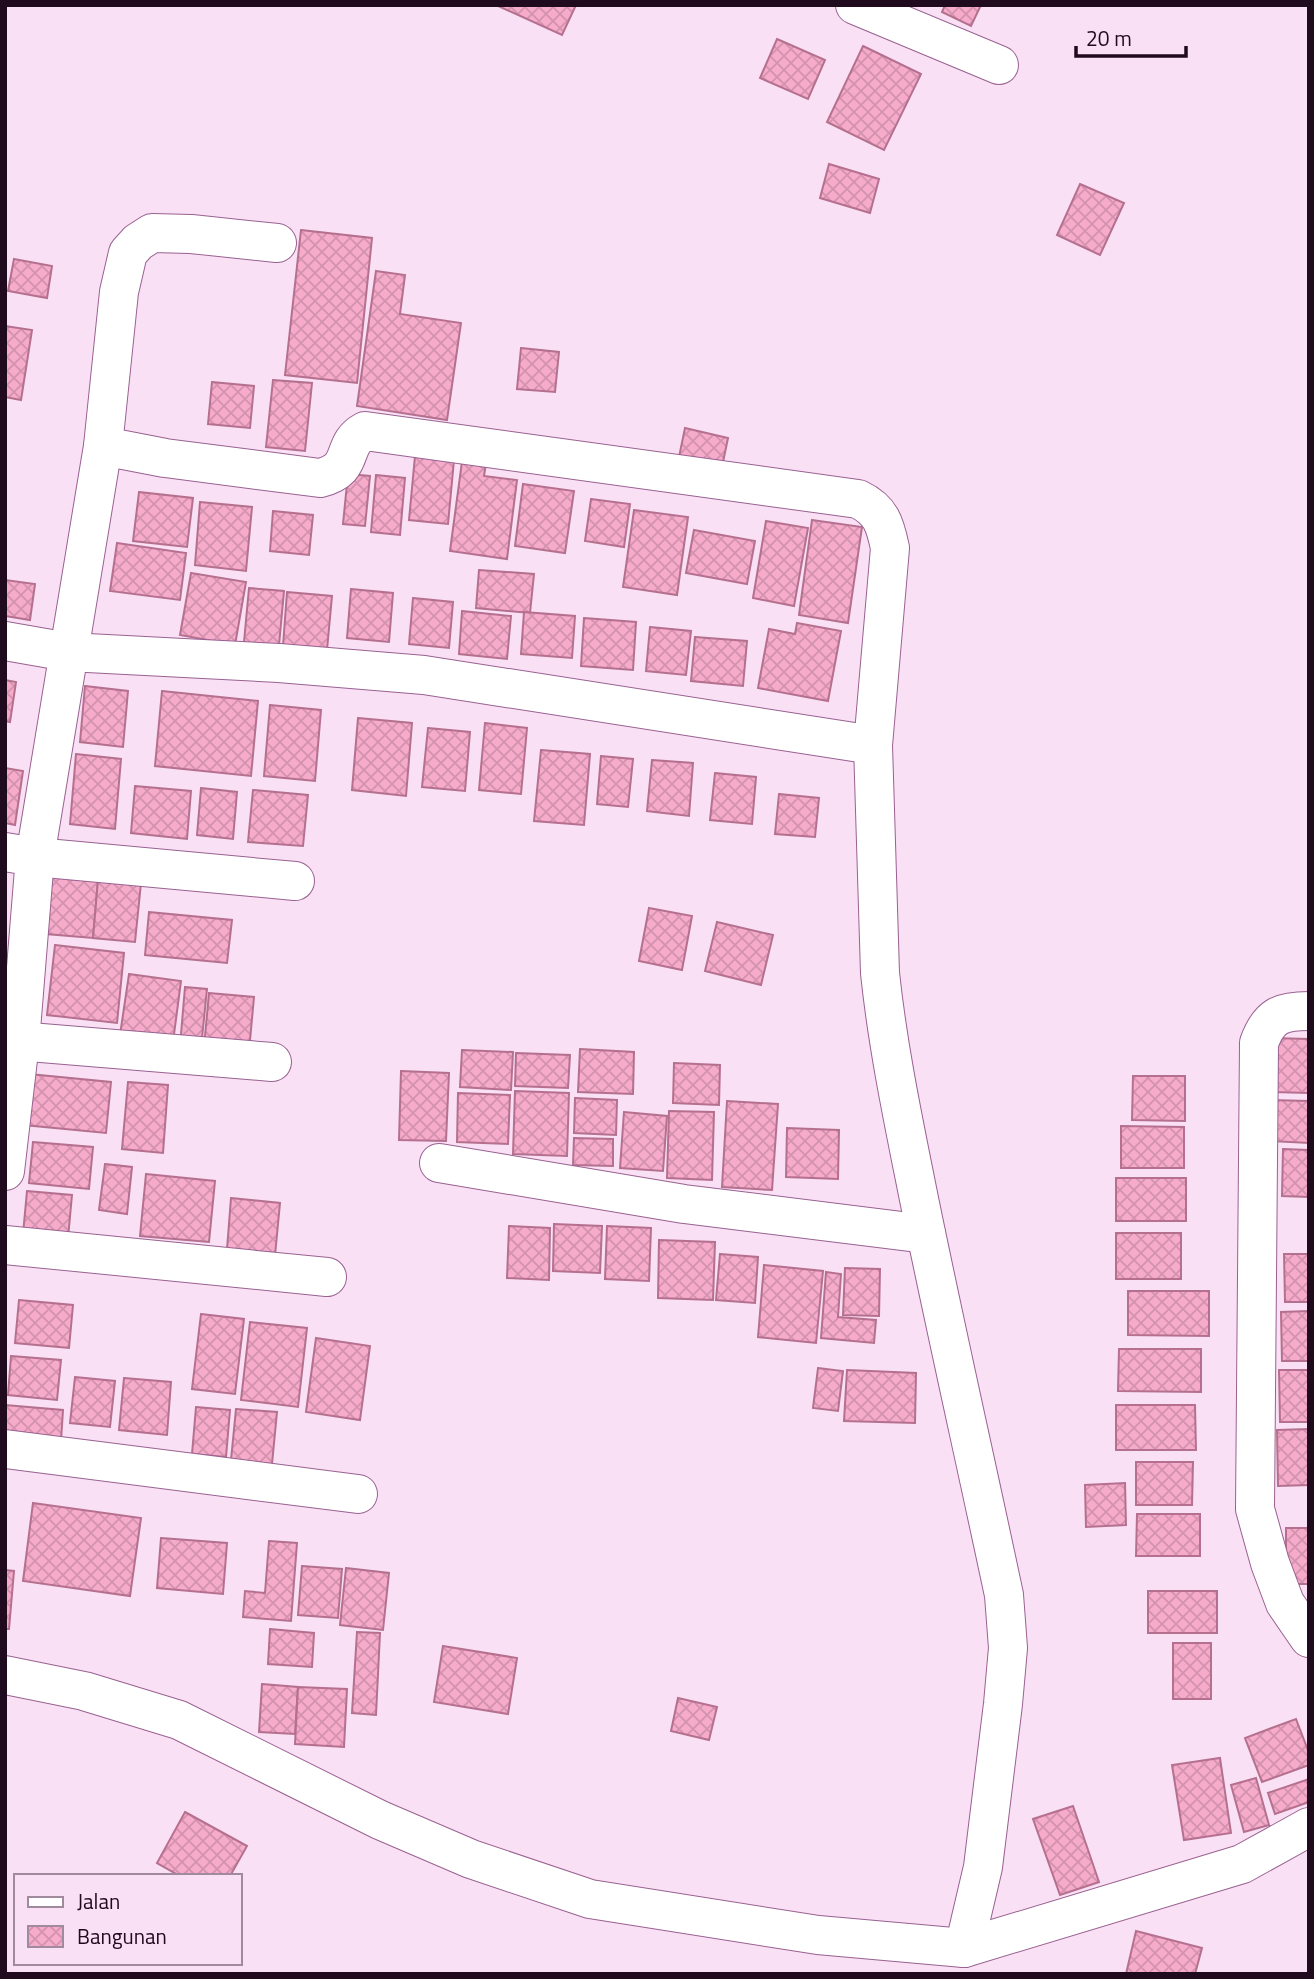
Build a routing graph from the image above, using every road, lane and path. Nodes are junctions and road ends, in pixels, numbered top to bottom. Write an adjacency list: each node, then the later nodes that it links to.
1 (855, 5): 2 (street)
2 (999, 65)
3 (277, 243): 4 (street)
4 (103, 446): 6 (street); 7 (street)
5 (5, 641): 6 (street)
6 (68, 652): 7 (street); 8 (street)
7 (873, 745): 15 (street)
8 (20, 854): 9 (street); 11 (street)
9 (295, 881)
10 (1309, 1011): 20 (street)
11 (13, 1041): 12 (street); 14 (street)
12 (272, 1062)
13 (439, 1163): 15 (street)
14 (5, 1171)
15 (926, 1234): 23 (street)
16 (5, 1245): 17 (street)
17 (327, 1277)
18 (5, 1449): 19 (street)
19 (358, 1494)
20 (1309, 1638)
21 (5, 1675): 23 (street)
22 (1309, 1827): 23 (street)
23 (964, 1948)

